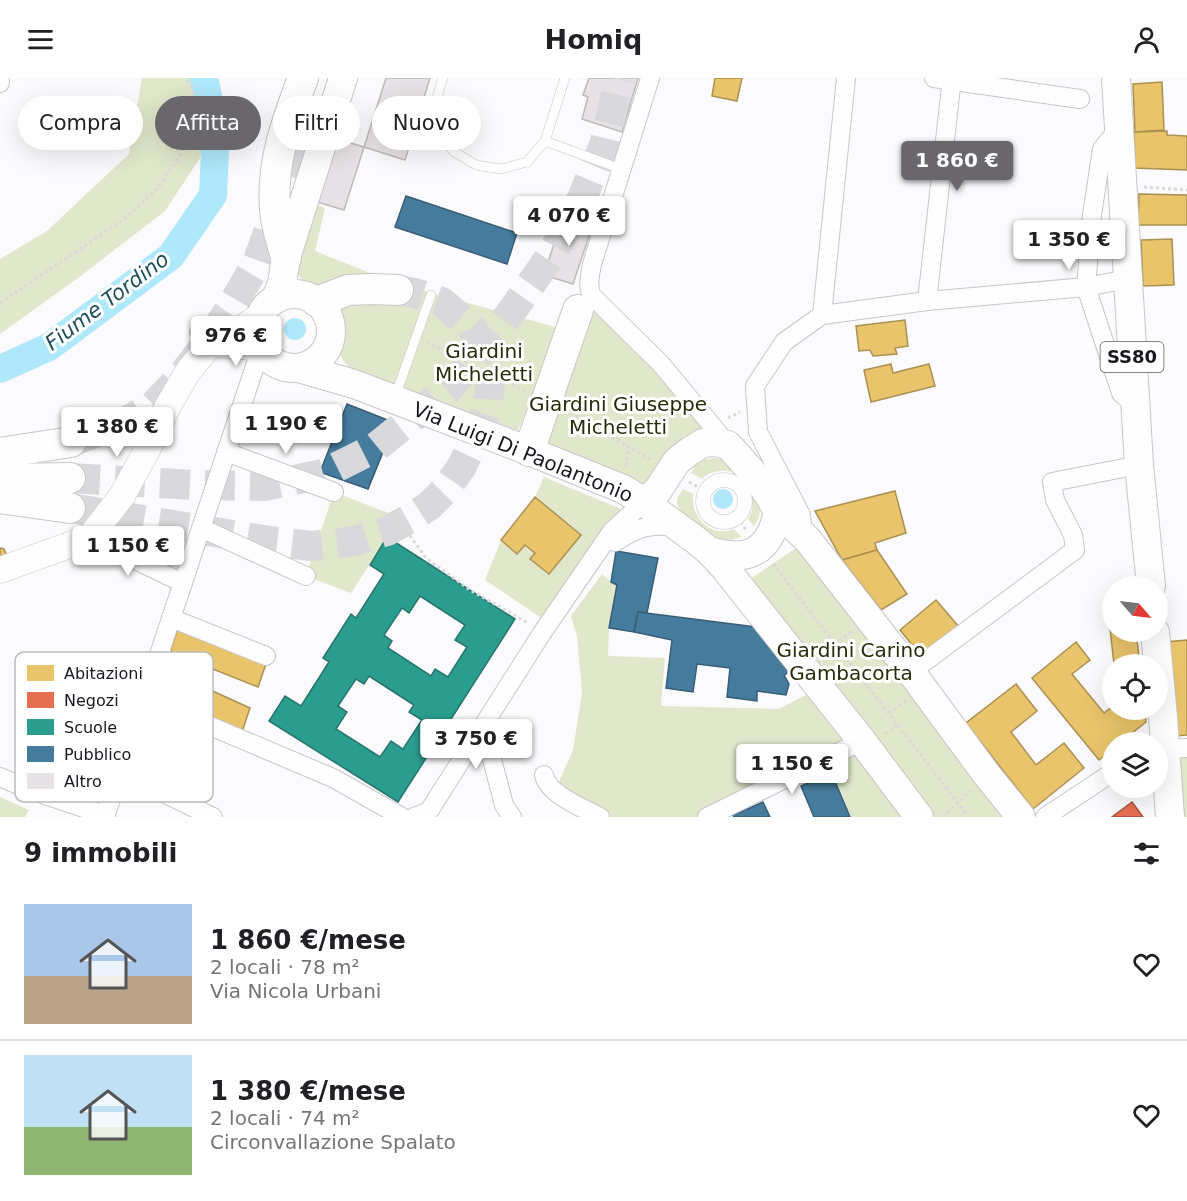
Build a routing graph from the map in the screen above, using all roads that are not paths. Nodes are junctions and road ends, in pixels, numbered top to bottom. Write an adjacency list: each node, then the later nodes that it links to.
1 (303, 78): 15 (highway)
2 (321, 78): 10 (highway)
3 (343, 78): 15 (main road)
4 (443, 78): 13 (lane)
5 (565, 78): 13 (lane)
6 (650, 78): 14 (street)
7 (846, 78): 23 (street)
8 (1116, 78): 12 (main road, SS80)
9 (946, 79): 11 (street); 20 (street)
10 (315, 96)
11 (1080, 99)
12 (1119, 128): 16 (main road, SS80); 17 (street)
13 (545, 141): 14 (lane)
14 (621, 169): 31 (street)
15 (285, 263): 21 (main road)
16 (1128, 279): 17 (street); 30 (main road, SS80)
17 (1086, 287): 20 (street); 30 (street)
18 (398, 290): 21 (highway)
19 (432, 295): 29 (lane)
20 (927, 301): 23 (street)
21 (288, 303): 24 (main road); 25 (main road); 26 (main road)
22 (578, 310): 33 (highway)
23 (822, 315): 47 (street)
24 (329, 342): 27 (main road); 28 (main road)
25 (216, 345): 26 (main road); 48 (main road)
26 (257, 358): 27 (main road); 34 (street)
27 (299, 368): 28 (main road, Via Luigi Di Paolantonio)
28 (354, 384): 29 (main road, Via Luigi Di Paolantonio)
29 (394, 400): 33 (main road, Via Luigi Di Paolantonio)
30 (1136, 406): 36 (main road, SS80)
31 (721, 436): 39 (main road); 44 (main road)
32 (71, 442): 35 (highway)
33 (529, 451): 39 (main road, Via Luigi Di Paolantonio)
34 (226, 452): 41 (street); 45 (street)
35 (0, 453)
36 (1139, 465): 53 (main road, SS80); 59 (street)
37 (70, 478): 38 (highway)
38 (0, 479)
39 (664, 489): 46 (main road, Via Luigi Di Paolantonio); 60 (street)
40 (705, 491): 40 (street)
41 (334, 492)
42 (0, 498): 43 (highway)
43 (70, 508)
44 (778, 512): 47 (main road); 50 (main road)
45 (201, 528): 52 (street); 54 (street)
46 (679, 528): 49 (street); 50 (main road, Via Luigi Di Paolantonio)
47 (801, 533): 50 (main road); 59 (main road)
48 (89, 538): 51 (main road); 54 (street)
49 (615, 542)
50 (717, 559): 62 (main road, Via Luigi Di Paolantonio)
51 (0, 570)
52 (306, 576)
53 (1150, 576)
54 (183, 583): 55 (street)
55 (171, 618): 57 (street); 58 (street)
56 (1156, 642): 63 (main road)
57 (160, 652)
58 (266, 656)
59 (911, 672): 78 (main road)
60 (483, 725): 70 (street); 71 (street)
61 (213, 727): 74 (street)
62 (862, 741): 76 (street); 77 (main road, Via Luigi Di Paolantonio)
63 (1170, 748): 80 (main road)
64 (544, 776): 75 (street)
65 (0, 777): 67 (street)
66 (1102, 778): 79 (street)
67 (15, 784)
68 (65, 802): 72 (street)
69 (182, 802): 73 (street)
70 (508, 811)
71 (422, 814)
72 (105, 816)
73 (213, 817)
74 (402, 817)
75 (600, 817)
76 (707, 817)
77 (919, 817)
78 (1021, 817)
79 (1045, 817)
80 (1170, 817)

